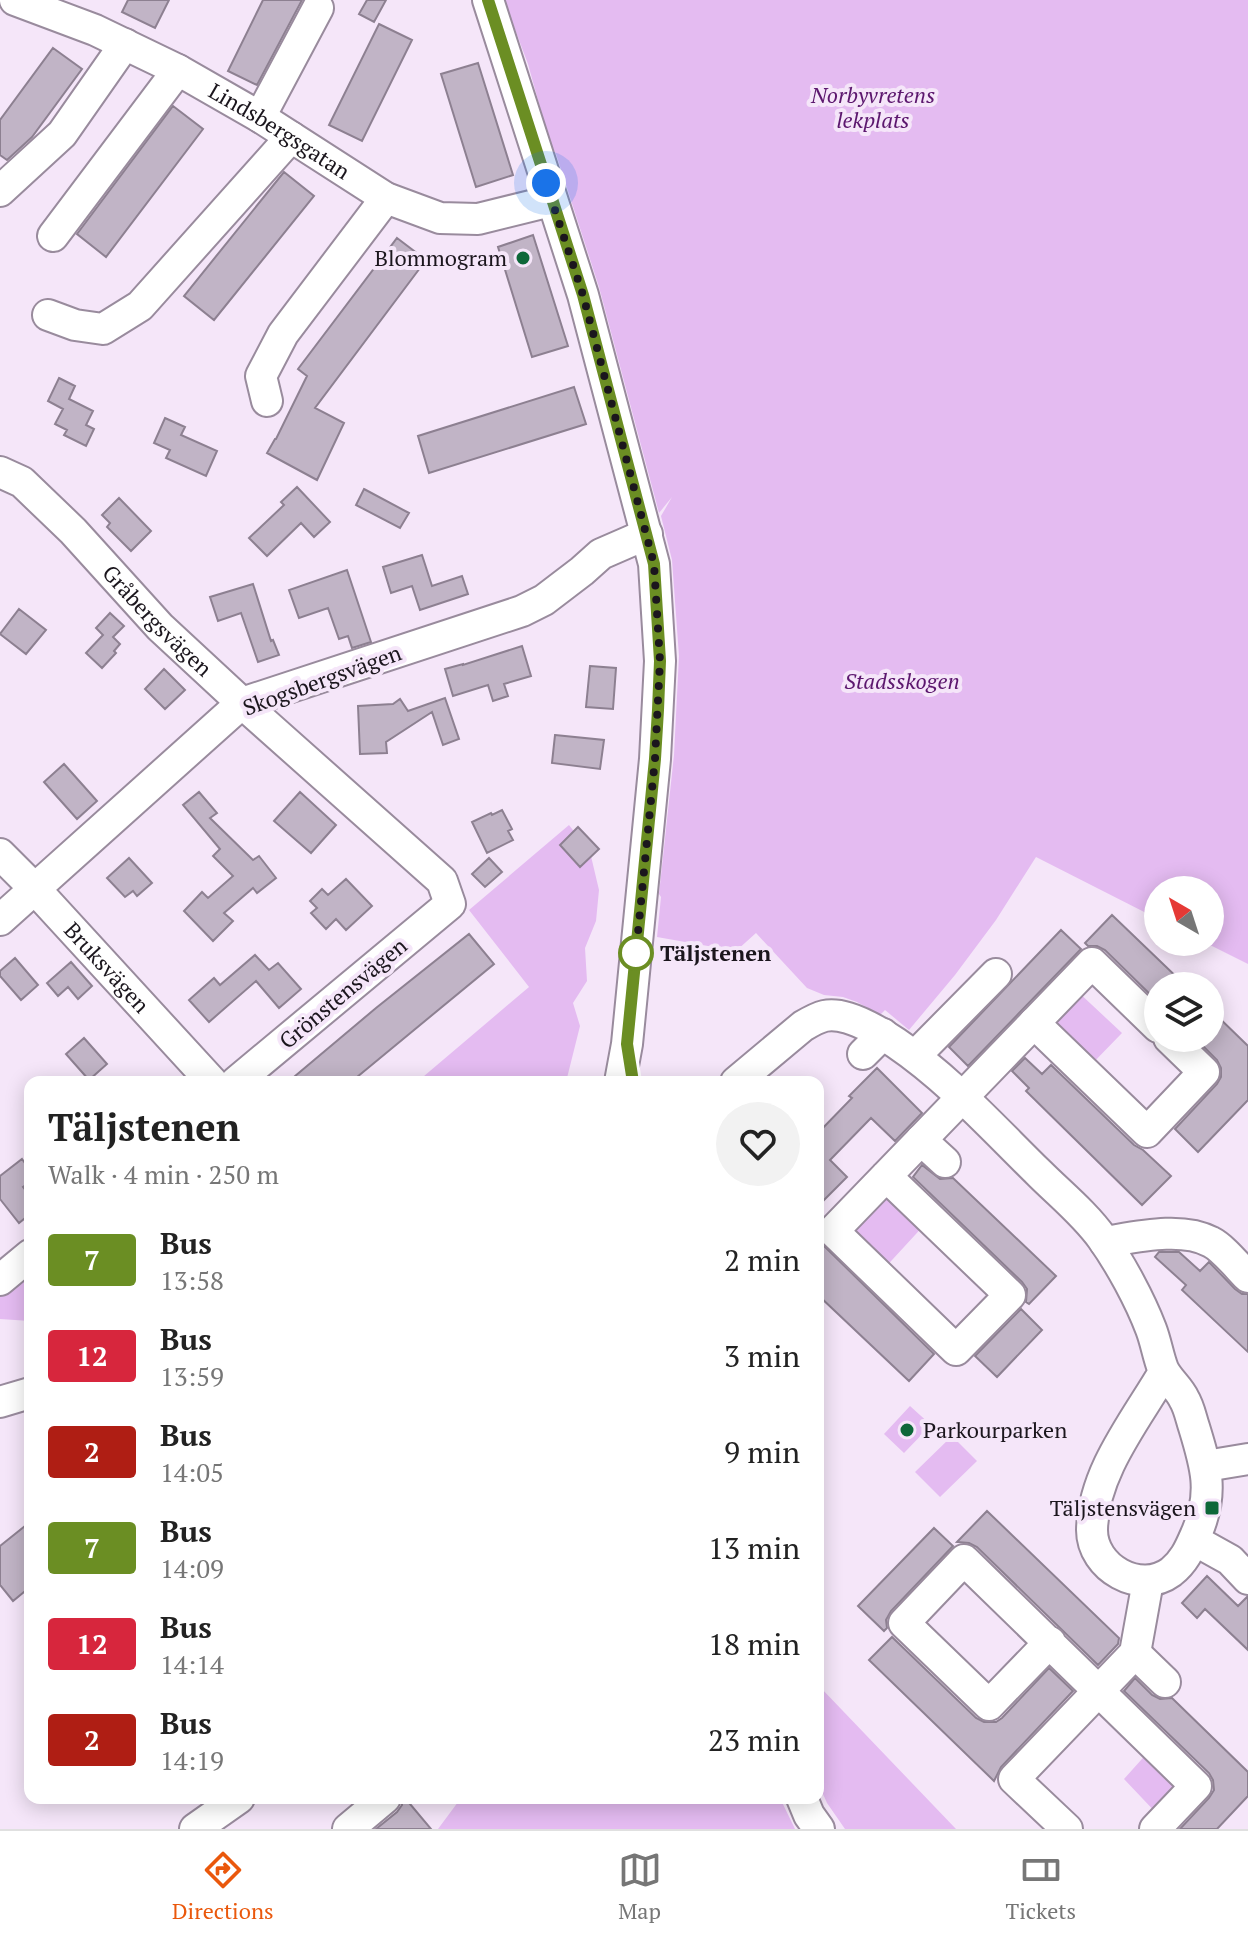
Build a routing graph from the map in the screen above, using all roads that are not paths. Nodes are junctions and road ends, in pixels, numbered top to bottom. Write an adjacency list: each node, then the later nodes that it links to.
1 (15, 0): 4 (street, Lindsbergsgatan)
2 (488, 0): 10 (street)
3 (318, 8): 6 (street)
4 (125, 44): 5 (street, Lindsbergsgatan); 8 (street)
5 (178, 70): 6 (street, Lindsbergsgatan); 11 (street)
6 (260, 117): 7 (street, Lindsbergsgatan)
7 (291, 137): 9 (street, Lindsbergsgatan); 12 (street)
8 (0, 191)
9 (386, 198): 10 (street, Lindsbergsgatan); 13 (street)
10 (551, 201): 15 (street)
11 (53, 236)
12 (48, 315)
13 (267, 401)
14 (0, 472): 16 (street, Gråbergsvägen)
15 (647, 534): 16 (street, Skogsbergsvägen); 24 (street)
16 (242, 703): 18 (street, Skogsbergsvägen); 19 (street, Gråbergsvägen)
17 (0, 854): 18 (street, Bruksvägen)
18 (34, 888): 20 (street, Skogsbergsvägen); 27 (street, Bruksvägen)
19 (450, 904): 28 (street, Grönstensvägen)
20 (0, 920)
21 (996, 974): 26 (street)
22 (1144, 1013): 23 (street)
23 (1034, 1023): 25 (street); 32 (street)
24 (627, 1044): 29 (street); 30 (street)
25 (1183, 1052)
26 (915, 1056): 31 (street); 32 (street)
27 (206, 1076)
28 (243, 1076)
29 (621, 1076)
30 (632, 1076)
31 (741, 1076)
32 (962, 1097): 33 (street); 36 (street)
33 (921, 1140): 34 (street); 35 (street)
34 (945, 1162)
35 (886, 1176): 35 (street)
36 (1093, 1240): 38 (street); 40 (street)
37 (24, 1260): 39 (street)
38 (1248, 1277)
39 (0, 1280)
40 (1164, 1372): 44 (street); 47 (street)
41 (24, 1395): 42 (street)
42 (0, 1402)
43 (1248, 1459): 44 (street)
44 (1206, 1466): 45 (street)
45 (1194, 1540): 46 (street); 47 (street)
46 (1248, 1579)
47 (1148, 1581): 49 (street)
48 (1050, 1642): 48 (street); 51 (street)
49 (1135, 1653): 50 (street); 51 (street)
50 (1165, 1682)
51 (1100, 1690): 56 (street); 57 (street)
52 (378, 1804): 54 (street)
53 (804, 1804): 55 (street)
54 (348, 1829)
55 (819, 1829)
56 (1067, 1829)
57 (1155, 1829)

